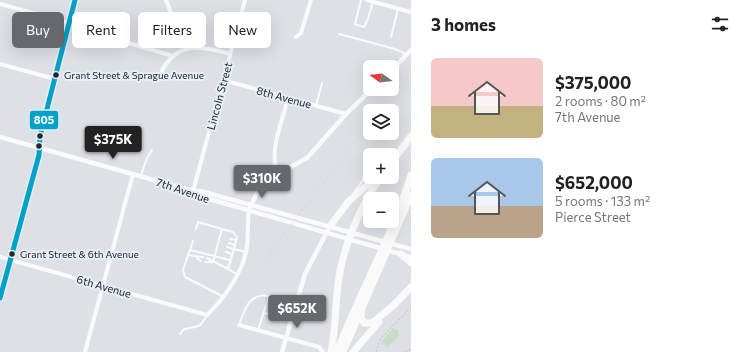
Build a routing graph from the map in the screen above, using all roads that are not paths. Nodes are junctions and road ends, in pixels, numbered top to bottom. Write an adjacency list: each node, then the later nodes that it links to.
1 (75, 0): 11 (street)
2 (166, 0): 15 (street)
3 (244, 0): 17 (street, Lincoln Street)
4 (311, 0): 14 (street)
5 (361, 0): 7 (lane)
6 (367, 0): 7 (street)
7 (373, 1): 9 (street)
8 (0, 4): 11 (street)
9 (398, 8): 10 (street); 13 (lane)
10 (411, 12)
11 (69, 23): 18 (street); 21 (street)
12 (339, 34): 16 (lane)
13 (391, 36)
14 (296, 37)
15 (185, 49): 17 (street); 18 (street)
16 (410, 52): 19 (street)
17 (230, 54): 23 (street, Lincoln Street)
18 (173, 56): 22 (street)
19 (399, 63)
20 (0, 64): 21 (street)
21 (55, 80): 31 (street)
22 (158, 80)
23 (223, 80): 26 (street, 8th Avenue); 41 (street, Lincoln Street)
24 (322, 83): 27 (lane)
25 (365, 96): 28 (street)
26 (288, 98): 27 (street, 8th Avenue); 35 (street)
27 (316, 106): 28 (street, 8th Avenue)
28 (346, 114): 35 (street)
29 (411, 136): 33 (highway)
30 (0, 137): 31 (street, 7th Avenue)
31 (39, 148): 34 (street, 7th Avenue); 73 (street)
32 (152, 150): 37 (lane)
33 (399, 152)
34 (133, 174): 37 (street, 7th Avenue); 81 (street)
35 (277, 174): 44 (street)
36 (411, 175): 50 (highway)
37 (141, 176): 41 (street, 7th Avenue)
38 (363, 180): 43 (lane)
39 (368, 184): 43 (highway)
40 (377, 184): 51 (highway)
41 (192, 191): 44 (street); 45 (street, 7th Avenue)
42 (411, 195): 50 (highway)
43 (348, 202): 46 (highway)
44 (251, 204): 45 (street); 46 (street)
45 (249, 211): 49 (street, 7th Avenue); 62 (street)
46 (330, 226): 49 (street); 51 (street)
47 (196, 229): 48 (lane)
48 (222, 229): 53 (lane); 66 (lane)
49 (326, 233): 51 (street, 7th Avenue); 88 (street)
50 (392, 234): 67 (highway)
51 (352, 236): 59 (street); 64 (street, 7th Avenue); 99 (highway)
52 (230, 239): 53 (lane)
53 (236, 240): 56 (lane)
54 (193, 241): 60 (lane)
55 (228, 243): 56 (lane)
56 (235, 245): 58 (lane)
57 (227, 247): 58 (lane)
58 (234, 249): 62 (lane); 63 (lane)
59 (411, 249)
60 (190, 250): 65 (lane); 66 (lane)
61 (226, 252): 63 (lane)
62 (246, 252): 80 (street)
63 (232, 254): 74 (lane)
64 (401, 254): 70 (street, 7th Avenue); 78 (highway)
65 (188, 255): 71 (lane); 85 (lane)
66 (215, 256): 74 (lane); 77 (lane)
67 (382, 256): 83 (highway); 100 (highway)
68 (0, 257): 73 (street, 6th Avenue)
69 (203, 257): 71 (lane)
70 (411, 257)
71 (197, 258): 75 (lane)
72 (206, 258): 77 (lane)
73 (11, 260): 81 (street, 6th Avenue); 87 (street)
74 (230, 260): 79 (lane)
75 (201, 261)
76 (205, 262): 77 (lane)
77 (213, 262): 79 (lane)
78 (411, 262)
79 (228, 269): 80 (lane)
80 (238, 274): 85 (street)
81 (102, 286): 90 (street, 6th Avenue); 97 (street)
82 (411, 287): 83 (highway)
83 (368, 292): 101 (highway)
84 (411, 292): 102 (highway)
85 (222, 296): 90 (street)
86 (269, 296): 88 (lane); 89 (lane); 92 (lane)
87 (0, 298)
88 (296, 304): 91 (street)
89 (264, 312): 91 (lane); 93 (lane)
90 (207, 315): 94 (lane)
91 (291, 320): 95 (street)
92 (239, 325): 93 (street)
93 (258, 330): 95 (street)
94 (180, 334)
95 (286, 338): 96 (street); 98 (street)
96 (322, 351)
97 (85, 352)
98 (282, 352)
99 (331, 352)
100 (337, 352)
101 (343, 352)
102 (353, 352)

